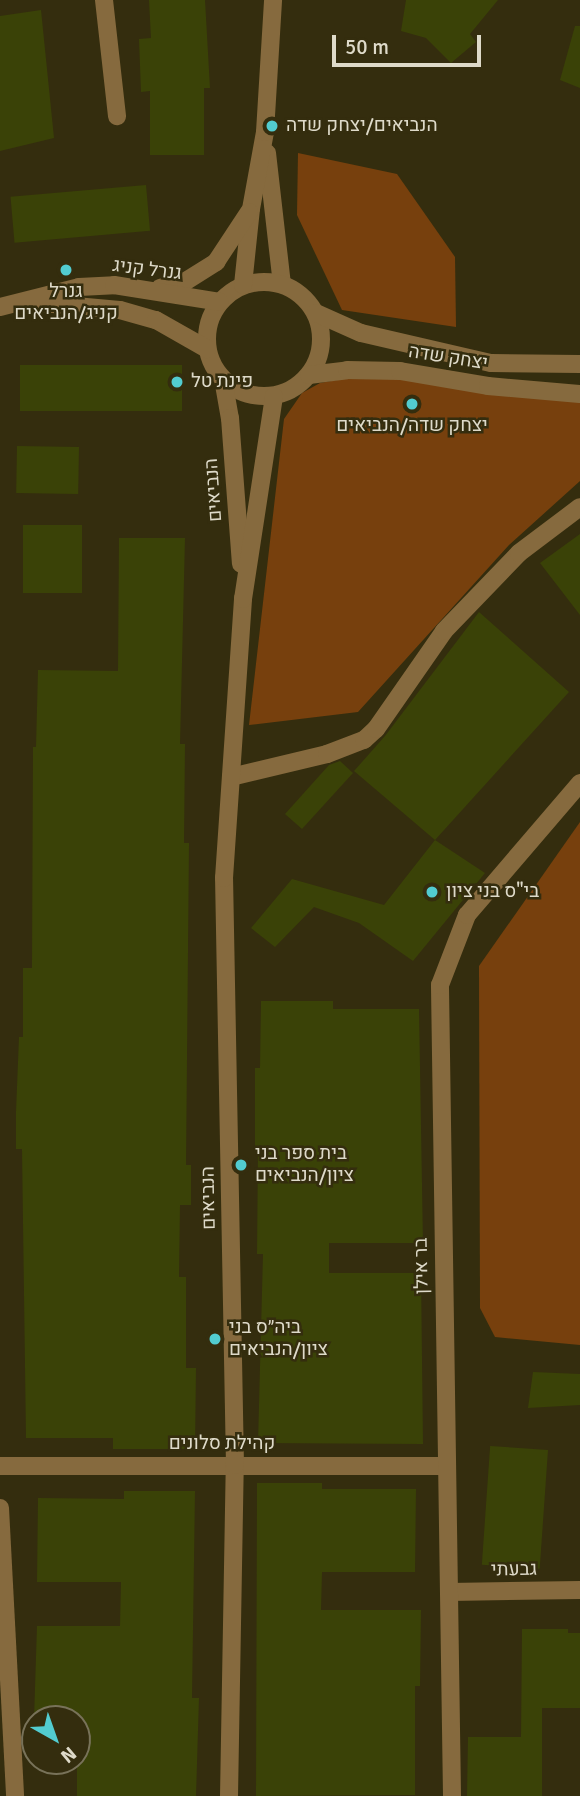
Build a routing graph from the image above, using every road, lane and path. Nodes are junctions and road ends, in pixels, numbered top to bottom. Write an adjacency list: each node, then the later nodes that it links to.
1 (104, 0): 3 (street)
2 (274, 0): 4 (street)
3 (117, 116)
4 (265, 132): 5 (street); 6 (street)
5 (251, 209): 7 (street); 8 (street)
6 (282, 284): 7 (street); 12 (street)
7 (243, 285): 10 (street)
8 (153, 289): 9 (street, גנרל קניג); 10 (street, גנרל קניג)
9 (28, 302): 11 (street, גנרל קניג); 13 (street, גנרל קניג)
10 (220, 302): 13 (street)
11 (0, 307)
12 (316, 313): 14 (street, יצחק שדה); 15 (street)
13 (207, 349): 16 (street)
14 (580, 364)
15 (309, 375): 17 (street, יצחק שדה); 18 (street)
16 (223, 379): 18 (street); 20 (street, הנביאים)
17 (580, 394)
18 (274, 396): 20 (street, הנביאים)
19 (580, 507): 21 (street)
20 (243, 599): 21 (street, הנביאים)
21 (231, 777): 23 (street, הנביאים)
22 (580, 783): 25 (street, בר אילן)
23 (235, 1465): 24 (street, קהילת סלונים); 25 (street, קהילת סלונים); 30 (street, הנביאים)
24 (0, 1466)
25 (445, 1466): 28 (street, בר אילן)
26 (0, 1508): 29 (street)
27 (580, 1590): 28 (street, גבעתי)
28 (449, 1592): 31 (street, בר אילן)
29 (15, 1796)
30 (229, 1796)
31 (452, 1796)

